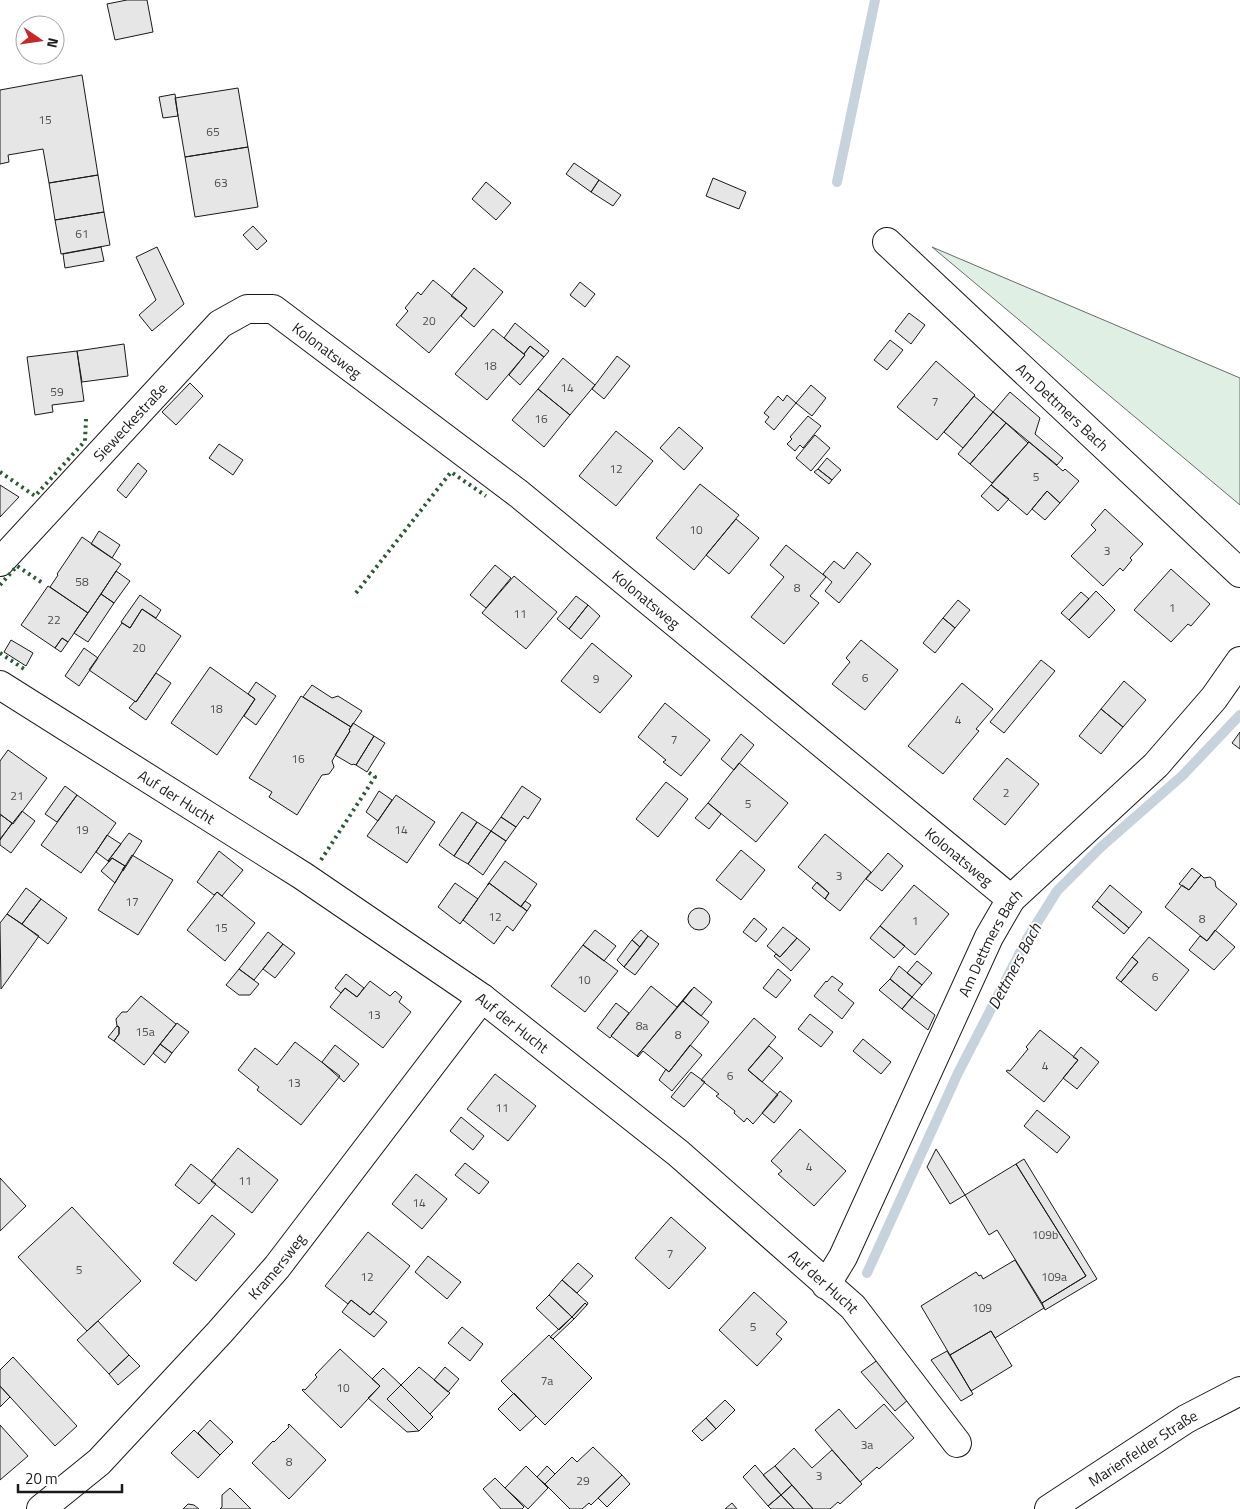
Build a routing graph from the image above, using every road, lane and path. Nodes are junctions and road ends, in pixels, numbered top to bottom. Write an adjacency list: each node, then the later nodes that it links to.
1 (887, 242): 4 (street, Am Dettmers Bach)
2 (273, 309): 3 (street, Sieweckestraße); 7 (street, Kolonatsweg)
3 (0, 562)
4 (1240, 572)
5 (1240, 661): 7 (street, Am Dettmers Bach)
6 (0, 685): 8 (street, Auf der Hucht)
7 (1011, 899): 9 (street, Am Dettmers Bach)
8 (482, 998): 9 (street, Auf der Hucht); 12 (street, Kramersweg)
9 (826, 1285): 11 (street, Auf der Hucht)
10 (1240, 1391): 13 (street, Marienfelder Straße)
11 (957, 1443)
12 (41, 1509)
13 (1049, 1509)

